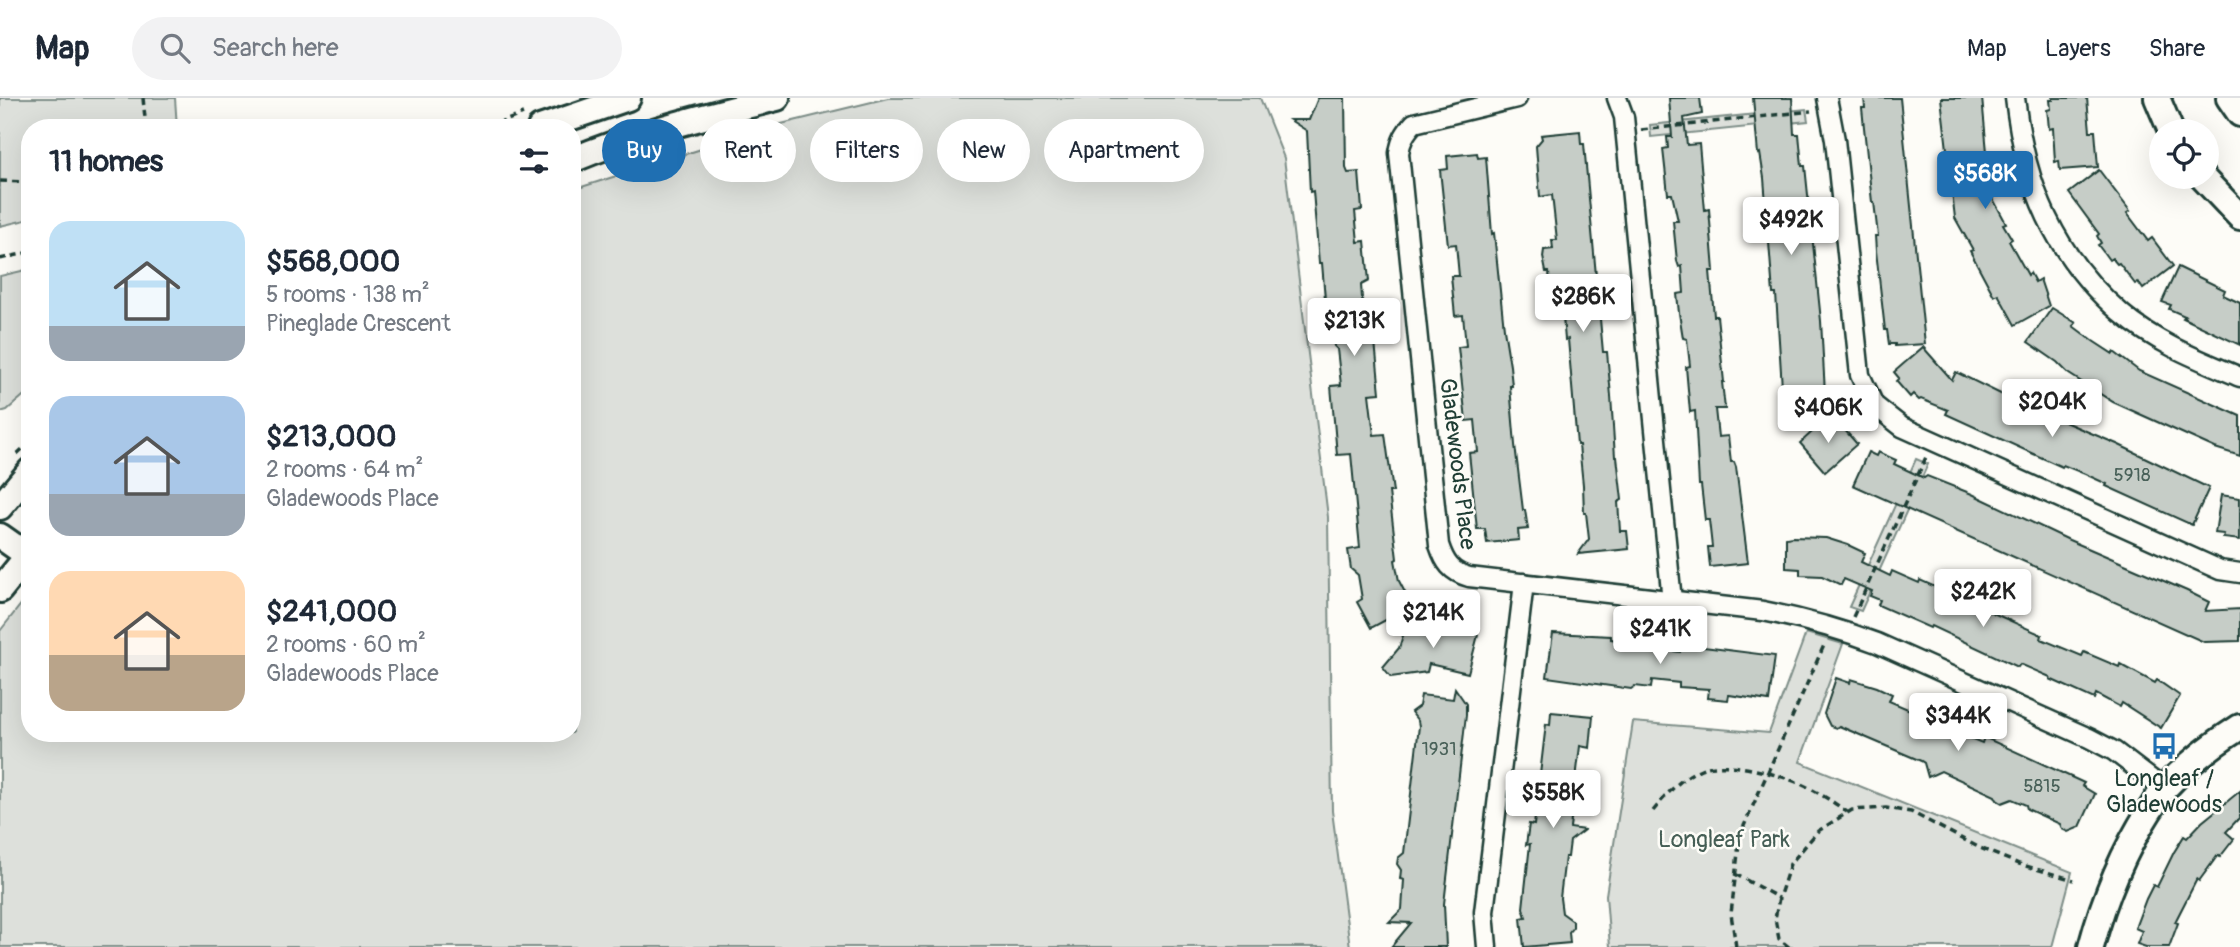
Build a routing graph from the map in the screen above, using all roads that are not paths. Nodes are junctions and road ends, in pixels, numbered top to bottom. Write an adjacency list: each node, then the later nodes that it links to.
1 (628, 98): 10 (main road)
2 (777, 98): 12 (main road)
3 (1517, 98): 24 (street, Gladewoods Place)
4 (1617, 98): 26 (street)
5 (2015, 98): 15 (street)
6 (2157, 98): 11 (main road)
7 (2229, 98): 9 (main road)
8 (1828, 104): 23 (street)
9 (2240, 114)
10 (566, 119)
11 (2166, 119)
12 (581, 156)
13 (2213, 189): 14 (main road)
14 (2240, 217)
15 (2240, 377)
16 (21, 467): 17 (main road)
17 (0, 478)
18 (21, 482): 19 (main road)
19 (0, 507)
20 (0, 536): 21 (main road)
21 (21, 549)
22 (21, 564): 25 (main road)
23 (2240, 573)
24 (1524, 583): 26 (street, Gladewoods Place); 29 (street)
25 (0, 590)
26 (1672, 600): 28 (street, Gladewoods Place)
27 (2240, 727): 28 (main road)
28 (2164, 789): 30 (main road)
29 (1487, 947)
30 (2091, 947)

